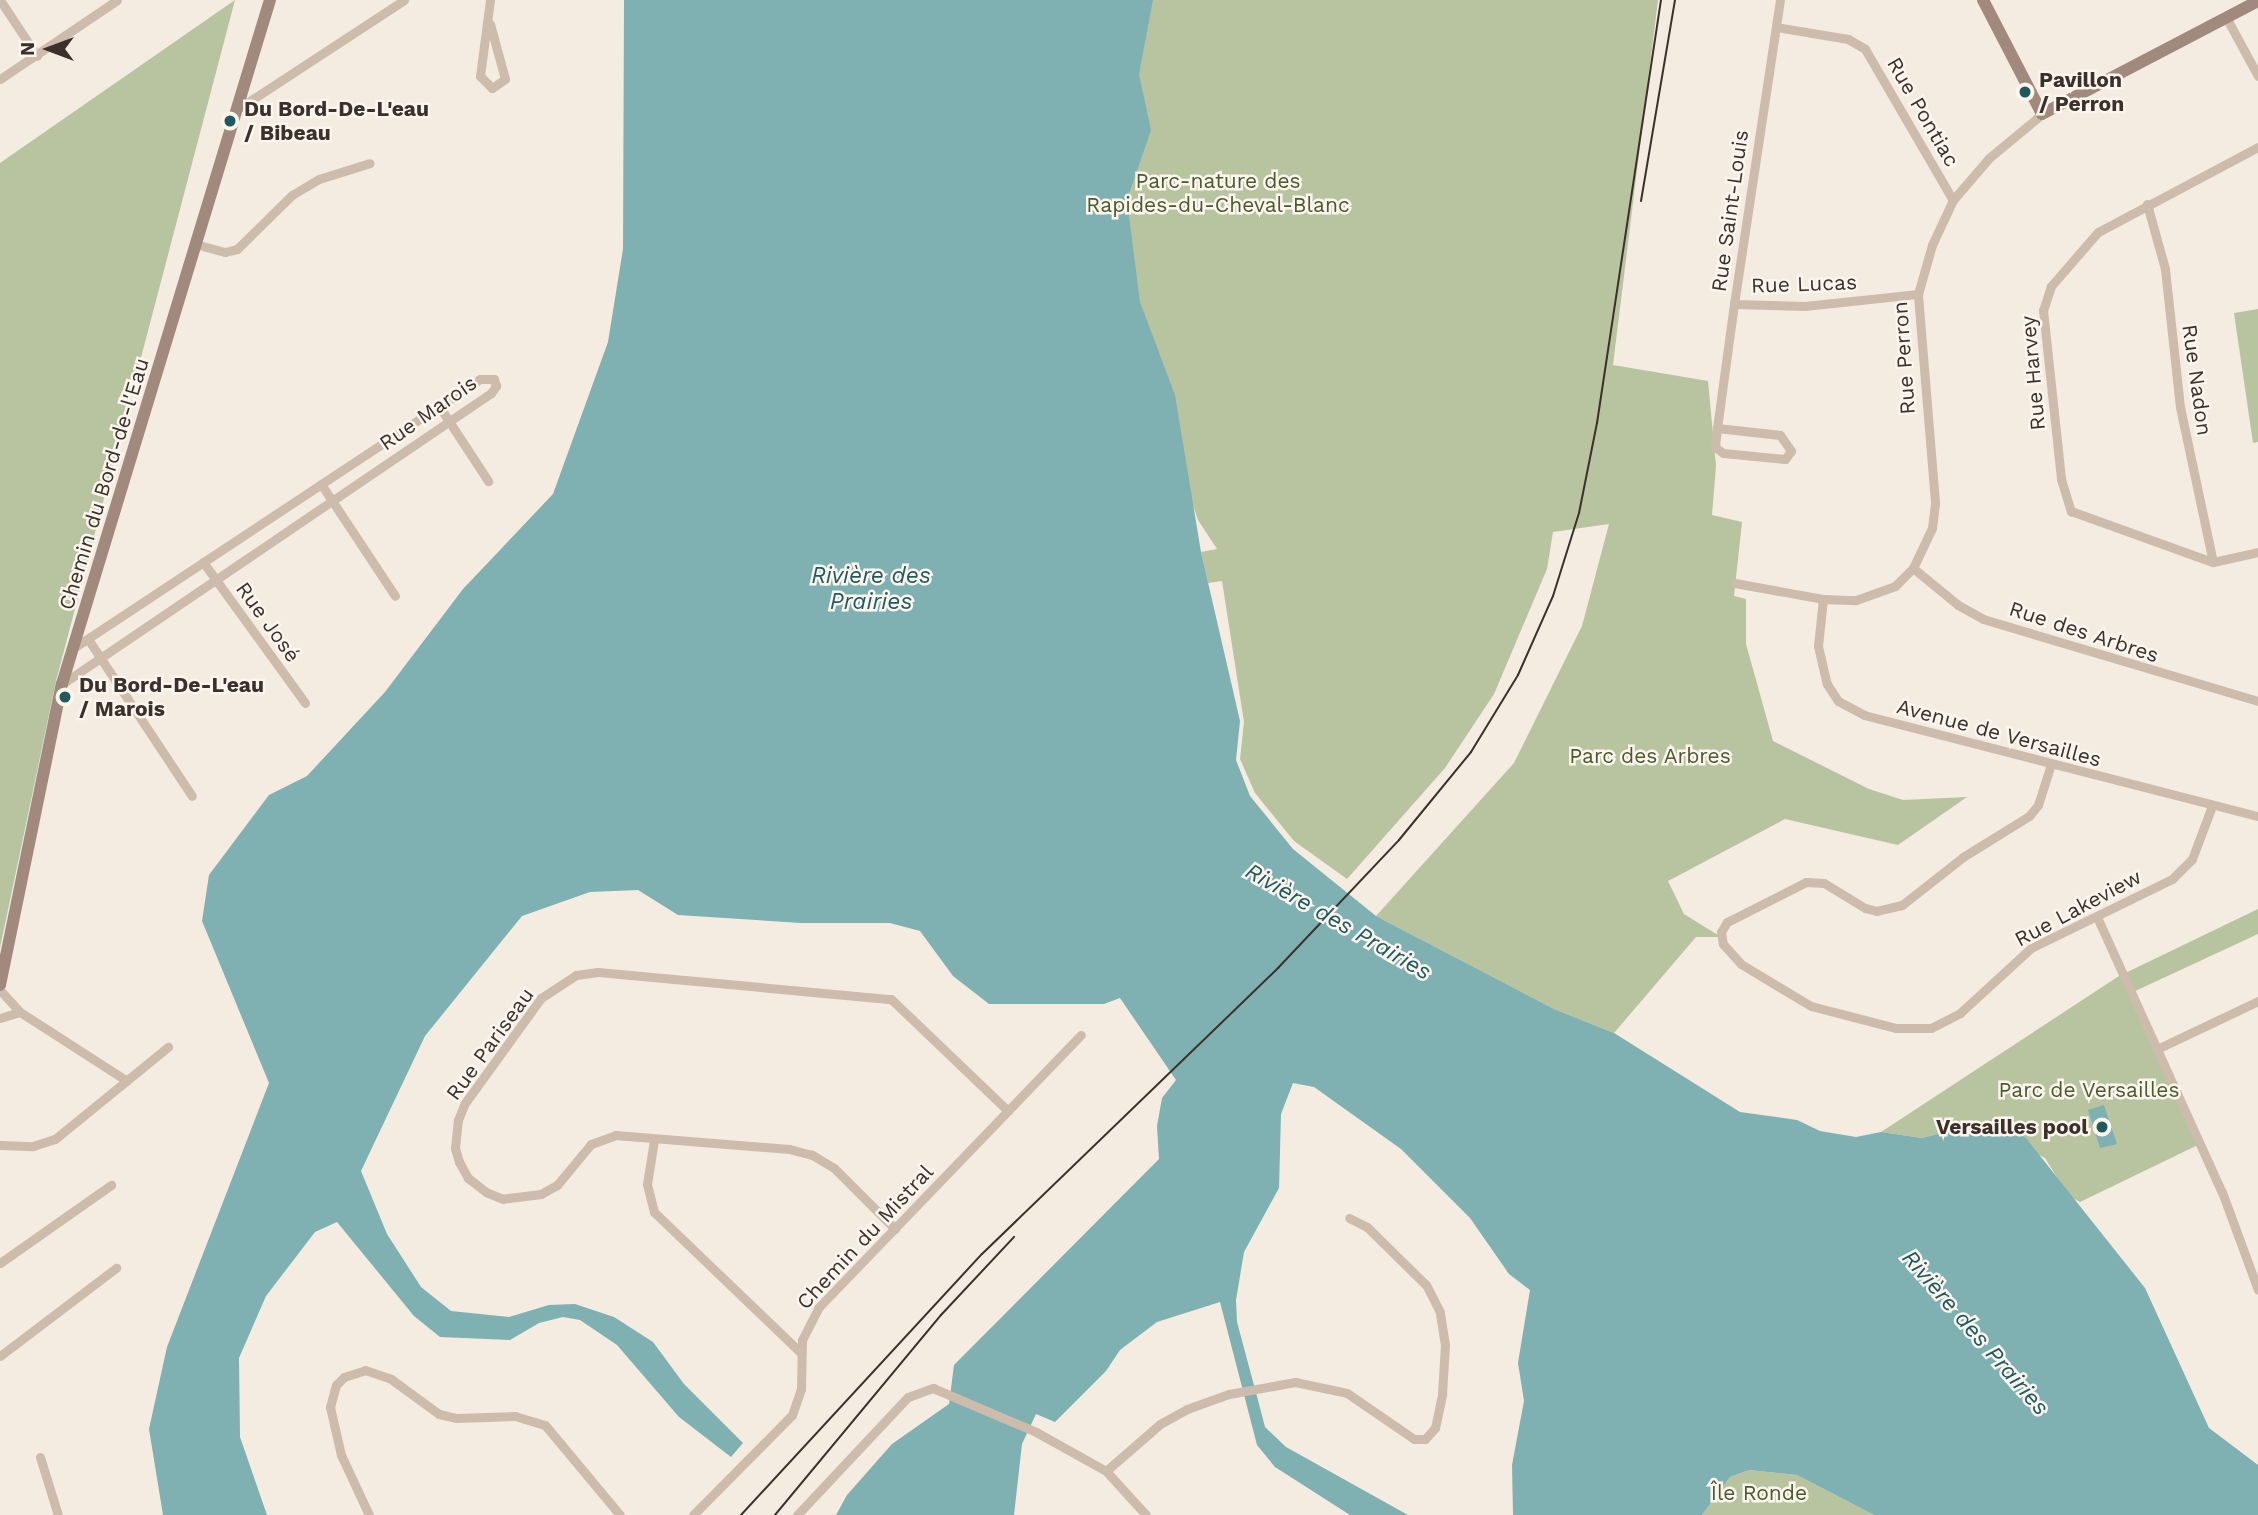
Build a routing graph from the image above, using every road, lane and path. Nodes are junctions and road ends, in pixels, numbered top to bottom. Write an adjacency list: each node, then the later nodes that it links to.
1 (0, 0): 12 (street)
2 (117, 0): 12 (street)
3 (270, 0): 15 (street, Chemin du Bord-de-l'Eau)
4 (404, 0): 15 (street)
5 (491, 0): 10 (street)
6 (1780, 0): 11 (street, Rue Saint-Louis)
7 (1984, 0): 16 (street)
8 (2258, 1): 9 (street, Rue Perron)
9 (2227, 19): 13 (street); 16 (street, Rue Perron)
10 (490, 24): 10 (street)
11 (1776, 27): 19 (street, Rue Pontiac); 23 (street, Rue Saint-Louis)
12 (37, 56): 14 (street)
13 (2258, 76)
14 (0, 79)
15 (236, 110): 21 (street, Chemin du Bord-de-l'Eau)
16 (2042, 114): 19 (street, Rue Perron)
17 (2258, 147): 20 (street, Rue Harvey)
18 (370, 163): 21 (street)
19 (1953, 200): 22 (street, Rue Perron)
20 (2147, 204): 32 (street, Rue Nadon); 32 (street, Rue Harvey)
21 (195, 244): 39 (street, Chemin du Bord-de-l'Eau)
22 (1917, 294): 23 (street, Rue Lucas); 33 (street, Rue Perron)
23 (1734, 304): 26 (street, Rue Saint-Louis)
24 (439, 406): 25 (street); 25 (street, Rue Marois); 28 (street, Rue Marois)
25 (449, 421): 27 (street); 29 (street, Rue Marois)
26 (1717, 428): 26 (street)
27 (488, 481)
28 (321, 484): 29 (street); 31 (street, Rue Marois)
29 (332, 501): 34 (street, Rue Marois); 36 (street)
30 (2258, 552): 32 (street)
31 (203, 562): 34 (street, Rue José); 38 (street, Rue Marois)
32 (2213, 562)
33 (1913, 568): 37 (street, Rue Perron); 42 (street, Rue des Arbres)
34 (216, 580): 40 (street, Rue Marois); 43 (street, Rue José)
35 (1735, 583): 37 (street, Rue Perron)
36 (395, 596)
37 (1823, 599): 44 (street, Avenue de Versailles)
38 (88, 639): 39 (street, Rue Marois); 40 (street)
39 (74, 648): 41 (street, Chemin du Bord-de-l'Eau)
40 (100, 659): 41 (street, Rue Marois); 45 (street)
41 (62, 684): 49 (street, Chemin du Bord-de-l'Eau)
42 (2258, 701)
43 (304, 703)
44 (2051, 764): 46 (street, Avenue de Versailles); 48 (street, Rue Lakeview)
45 (192, 796)
46 (2211, 806): 47 (street, Avenue de Versailles); 48 (street, Rue Lakeview)
47 (2258, 816)
48 (2096, 917): 55 (street)
49 (0, 988): 51 (street)
50 (2258, 1001): 55 (street)
51 (20, 1012): 52 (street); 56 (street)
52 (0, 1018)
53 (1081, 1035): 57 (street, Chemin du Mistral)
54 (168, 1047): 56 (street)
55 (2157, 1049): 65 (street)
56 (127, 1082): 59 (street)
57 (1008, 1111): 58 (street, Rue Pariseau); 62 (street, Chemin du Mistral)
58 (654, 1140): 62 (street, Rue Pariseau); 66 (street)
59 (0, 1145)
60 (111, 1185): 63 (street)
61 (1349, 1218): 69 (street)
62 (894, 1228): 66 (street, Chemin du Mistral)
63 (0, 1263)
64 (116, 1268): 67 (street)
65 (2258, 1290)
66 (801, 1353): 73 (street, Chemin du Mistral)
67 (0, 1356)
68 (40, 1457): 70 (street)
69 (1106, 1471): 74 (street); 75 (street)
70 (58, 1515)
71 (369, 1515): 72 (street)
72 (621, 1515)
73 (693, 1515)
74 (797, 1515)
75 (1146, 1515)

